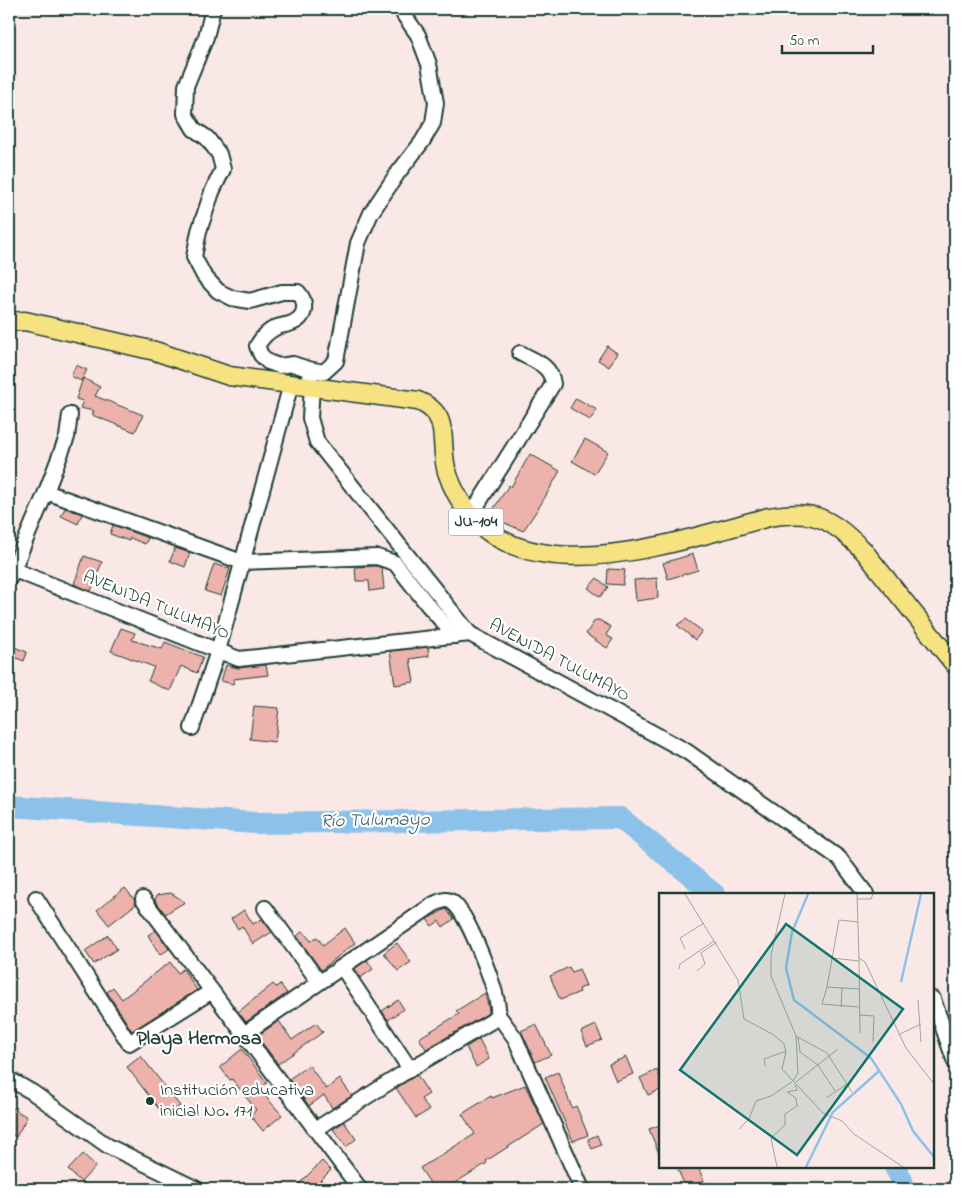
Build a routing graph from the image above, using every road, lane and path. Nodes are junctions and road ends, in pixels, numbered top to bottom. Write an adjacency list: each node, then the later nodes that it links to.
1 (213, 9): 5 (street)
2 (403, 9): 5 (street)
3 (9, 322): 6 (main road, JU-104)
4 (520, 353): 9 (street)
5 (310, 378): 6 (main road, JU-104); 9 (main road, JU-104); 12 (street)
6 (291, 384): 10 (street)
7 (70, 415): 8 (street)
8 (46, 492): 10 (street); 11 (street)
9 (470, 514): 15 (main road, JU-104)
10 (242, 562): 13 (street); 14 (street)
11 (10, 572): 14 (street, AVENIDA TULUMAYO)
12 (470, 634): 13 (street, AVENIDA TULUMAYO); 17 (street, AVENIDA TULUMAYO)
13 (456, 636): 14 (street, AVENIDA TULUMAYO)
14 (218, 651): 16 (street)
15 (955, 665)
16 (192, 728)
17 (865, 893)
18 (36, 898): 23 (street)
19 (143, 899): 23 (street)
20 (265, 908): 22 (street)
21 (342, 967): 22 (street); 25 (street); 28 (street)
22 (319, 982): 26 (street)
23 (212, 991): 26 (street)
24 (934, 1002): 27 (street)
25 (498, 1015): 28 (street); 33 (street)
26 (244, 1034): 30 (street)
27 (955, 1062)
28 (410, 1069): 30 (street)
29 (9, 1079): 31 (street)
30 (316, 1129): 32 (street)
31 (196, 1189)
32 (360, 1189)
33 (582, 1189)

